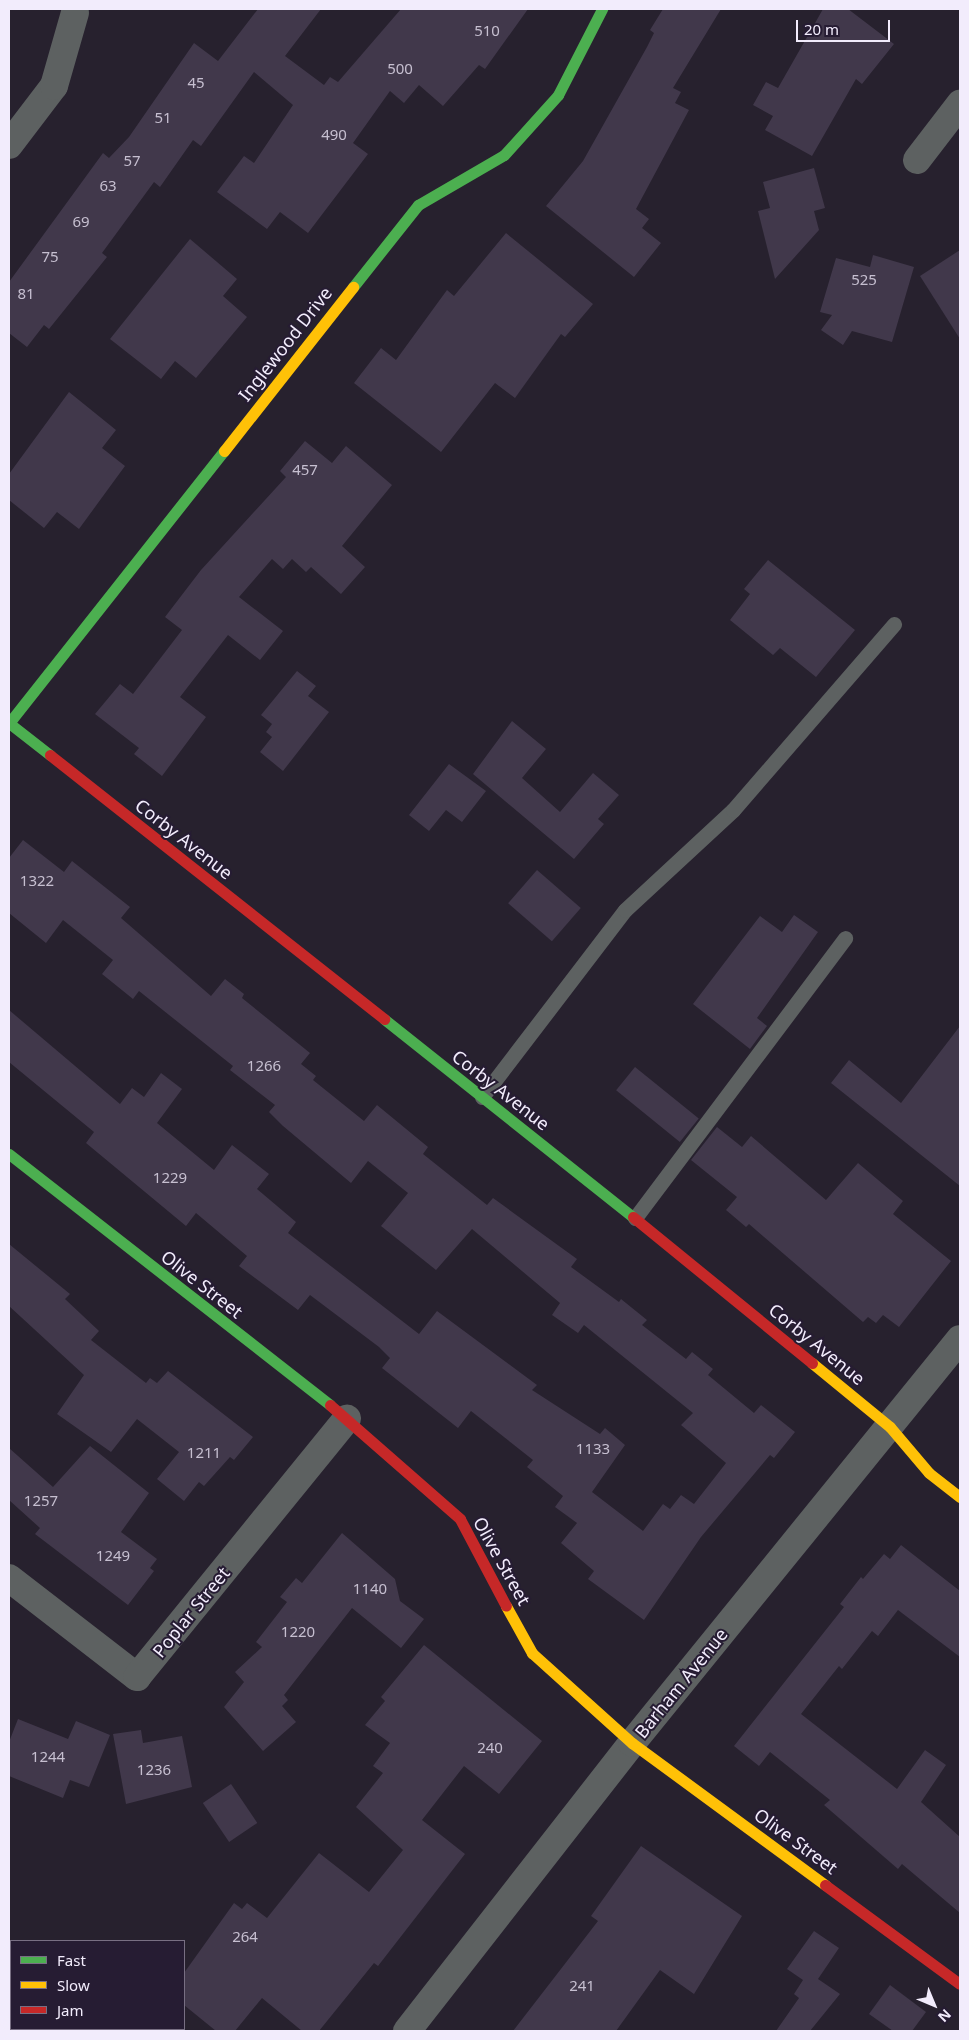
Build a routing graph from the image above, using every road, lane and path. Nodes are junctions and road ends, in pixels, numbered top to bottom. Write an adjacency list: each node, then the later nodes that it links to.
1 (602, 9): 7 (street, Inglewood Drive)
2 (75, 13): 4 (street)
3 (960, 104): 5 (street)
4 (9, 145)
5 (917, 160)
6 (894, 624): 9 (lane)
7 (9, 723): 9 (street, Corby Avenue)
8 (845, 938): 11 (lane)
9 (482, 1097): 11 (street, Corby Avenue)
10 (9, 1154): 13 (street, Olive Street)
11 (635, 1218): 14 (street, Corby Avenue)
12 (960, 1339): 14 (street, Barham Avenue)
13 (347, 1420): 16 (street, Poplar Street); 17 (street, Olive Street)
14 (890, 1427): 15 (street, Corby Avenue); 17 (street, Barham Avenue)
15 (960, 1497)
16 (9, 1578)
17 (632, 1743): 18 (street, Olive Street); 19 (street, Barham Avenue)
18 (960, 1984)
19 (407, 2031)

